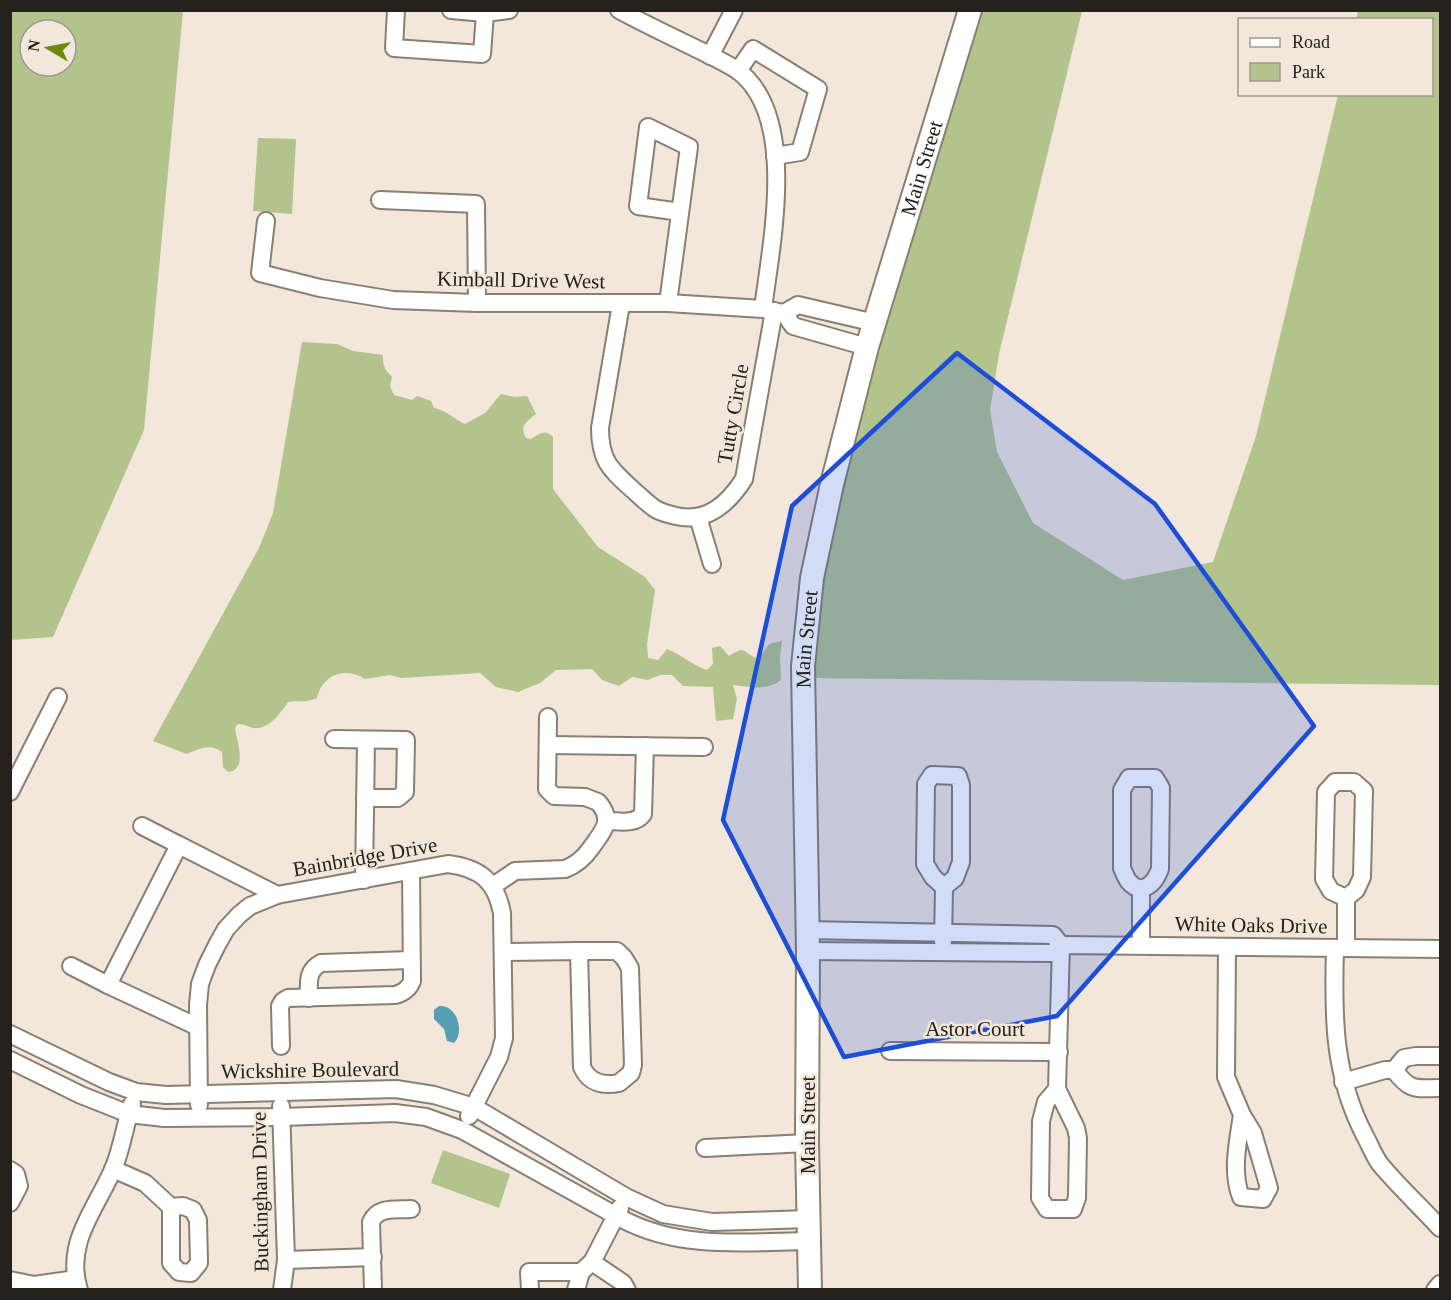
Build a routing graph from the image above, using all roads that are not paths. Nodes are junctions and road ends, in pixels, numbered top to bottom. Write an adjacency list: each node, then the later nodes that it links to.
1 (396, 10): 7 (street)
2 (451, 10): 7 (street)
3 (509, 10): 7 (street)
4 (619, 10): 8 (street, Tutty Circle)
5 (734, 10): 8 (street)
6 (970, 10): 18 (main road, Main Street)
7 (485, 13)
8 (711, 56): 9 (street, Tutty Circle)
9 (738, 71): 10 (street, Tutty Circle); 10 (street)
10 (775, 156): 17 (street, Tutty Circle)
11 (380, 200): 14 (street)
12 (680, 212): 12 (street); 15 (street)
13 (266, 221): 14 (street, Kimball Drive West)
14 (477, 303): 16 (street, Kimball Drive West)
15 (668, 303): 16 (street, Kimball Drive West); 17 (street, Kimball Drive West)
16 (621, 304): 20 (street)
17 (774, 311): 18 (street, Kimball Drive West); 19 (street); 20 (street, Tutty Circle)
18 (875, 323): 19 (main road, Main Street)
19 (867, 347): 42 (main road, Main Street)
20 (698, 517): 21 (street)
21 (712, 564)
22 (58, 697): 29 (street)
23 (548, 717): 26 (street)
24 (334, 739): 25 (street)
25 (366, 740): 30 (street); 30 (street)
26 (548, 745): 27 (street); 31 (street)
27 (645, 746): 28 (street); 31 (street)
28 (704, 747)
29 (10, 792)
30 (365, 798): 35 (street)
31 (607, 821): 36 (street)
32 (142, 826): 33 (street)
33 (179, 845): 39 (street); 53 (street)
34 (411, 871): 35 (street, Bainbridge Drive); 36 (street, Bainbridge Drive); 51 (street)
35 (364, 880): 39 (street, Bainbridge Drive)
36 (493, 886): 49 (street)
37 (944, 887): 37 (street); 41 (street)
38 (1141, 889): 38 (street); 44 (street)
39 (277, 895): 55 (street, Bainbridge Drive)
40 (1346, 898): 40 (street); 46 (street)
41 (943, 933): 42 (street, White Oaks Drive); 43 (street, White Oaks Drive); 50 (street)
42 (808, 940): 50 (street, White Oaks Drive); 75 (main road, Main Street)
43 (1061, 945): 44 (street, White Oaks Drive); 50 (street, White Oaks Drive); 59 (street)
44 (1141, 945): 45 (street, White Oaks Drive)
45 (1227, 947): 46 (street, White Oaks Drive); 71 (street)
46 (1340, 948): 47 (street, White Oaks Drive); 63 (street)
47 (1440, 949)
48 (579, 951): 48 (street); 49 (street)
49 (502, 952): 69 (street)
50 (943, 952)
51 (411, 960): 54 (street); 54 (street)
52 (71, 966): 53 (street)
53 (108, 985): 55 (street)
54 (309, 998): 57 (street)
55 (198, 1028): 68 (street, Bainbridge Drive)
56 (10, 1034): 66 (street, Wickshire Boulevard)
57 (281, 1046)
58 (890, 1051): 59 (street, Astor Court)
59 (1059, 1052): 65 (street)
60 (1440, 1056): 62 (street)
61 (10, 1060): 70 (street)
62 (1394, 1070): 63 (street); 64 (street)
63 (1343, 1082): 84 (street)
64 (1440, 1088)
65 (1057, 1089): 65 (street)
66 (136, 1092): 68 (street, Wickshire Boulevard); 70 (street)
67 (281, 1094): 68 (street, Wickshire Boulevard); 69 (street, Wickshire Boulevard); 72 (street, Buckingham Drive)
68 (199, 1095): 73 (street, Bainbridge Drive)
69 (474, 1107): 74 (street); 79 (street, Wickshire Boulevard)
70 (129, 1114): 73 (street); 77 (street)
71 (1242, 1115)
72 (282, 1117): 73 (street); 74 (street); 87 (street, Buckingham Drive)
73 (199, 1118)
74 (462, 1130): 83 (street)
75 (807, 1143): 76 (street); 85 (main road, Main Street)
76 (705, 1148)
77 (113, 1169): 81 (street); 90 (street)
78 (10, 1170): 80 (street)
79 (626, 1197): 83 (street); 85 (street, Wickshire Boulevard)
80 (10, 1203)
81 (171, 1207)
82 (411, 1209): 86 (street)
83 (615, 1216): 85 (street); 88 (street)
84 (1440, 1228)
85 (809, 1230): 97 (main road, Main Street)
86 (373, 1257): 87 (street); 93 (street)
87 (286, 1260): 92 (street, Buckingham Drive)
88 (586, 1267): 94 (street); 95 (street); 96 (street)
89 (10, 1280): 90 (street)
90 (77, 1284)
91 (1440, 1284): 98 (street)
92 (282, 1290)
93 (373, 1290)
94 (530, 1290)
95 (576, 1290)
96 (627, 1290)
97 (810, 1290)
98 (1435, 1290)

